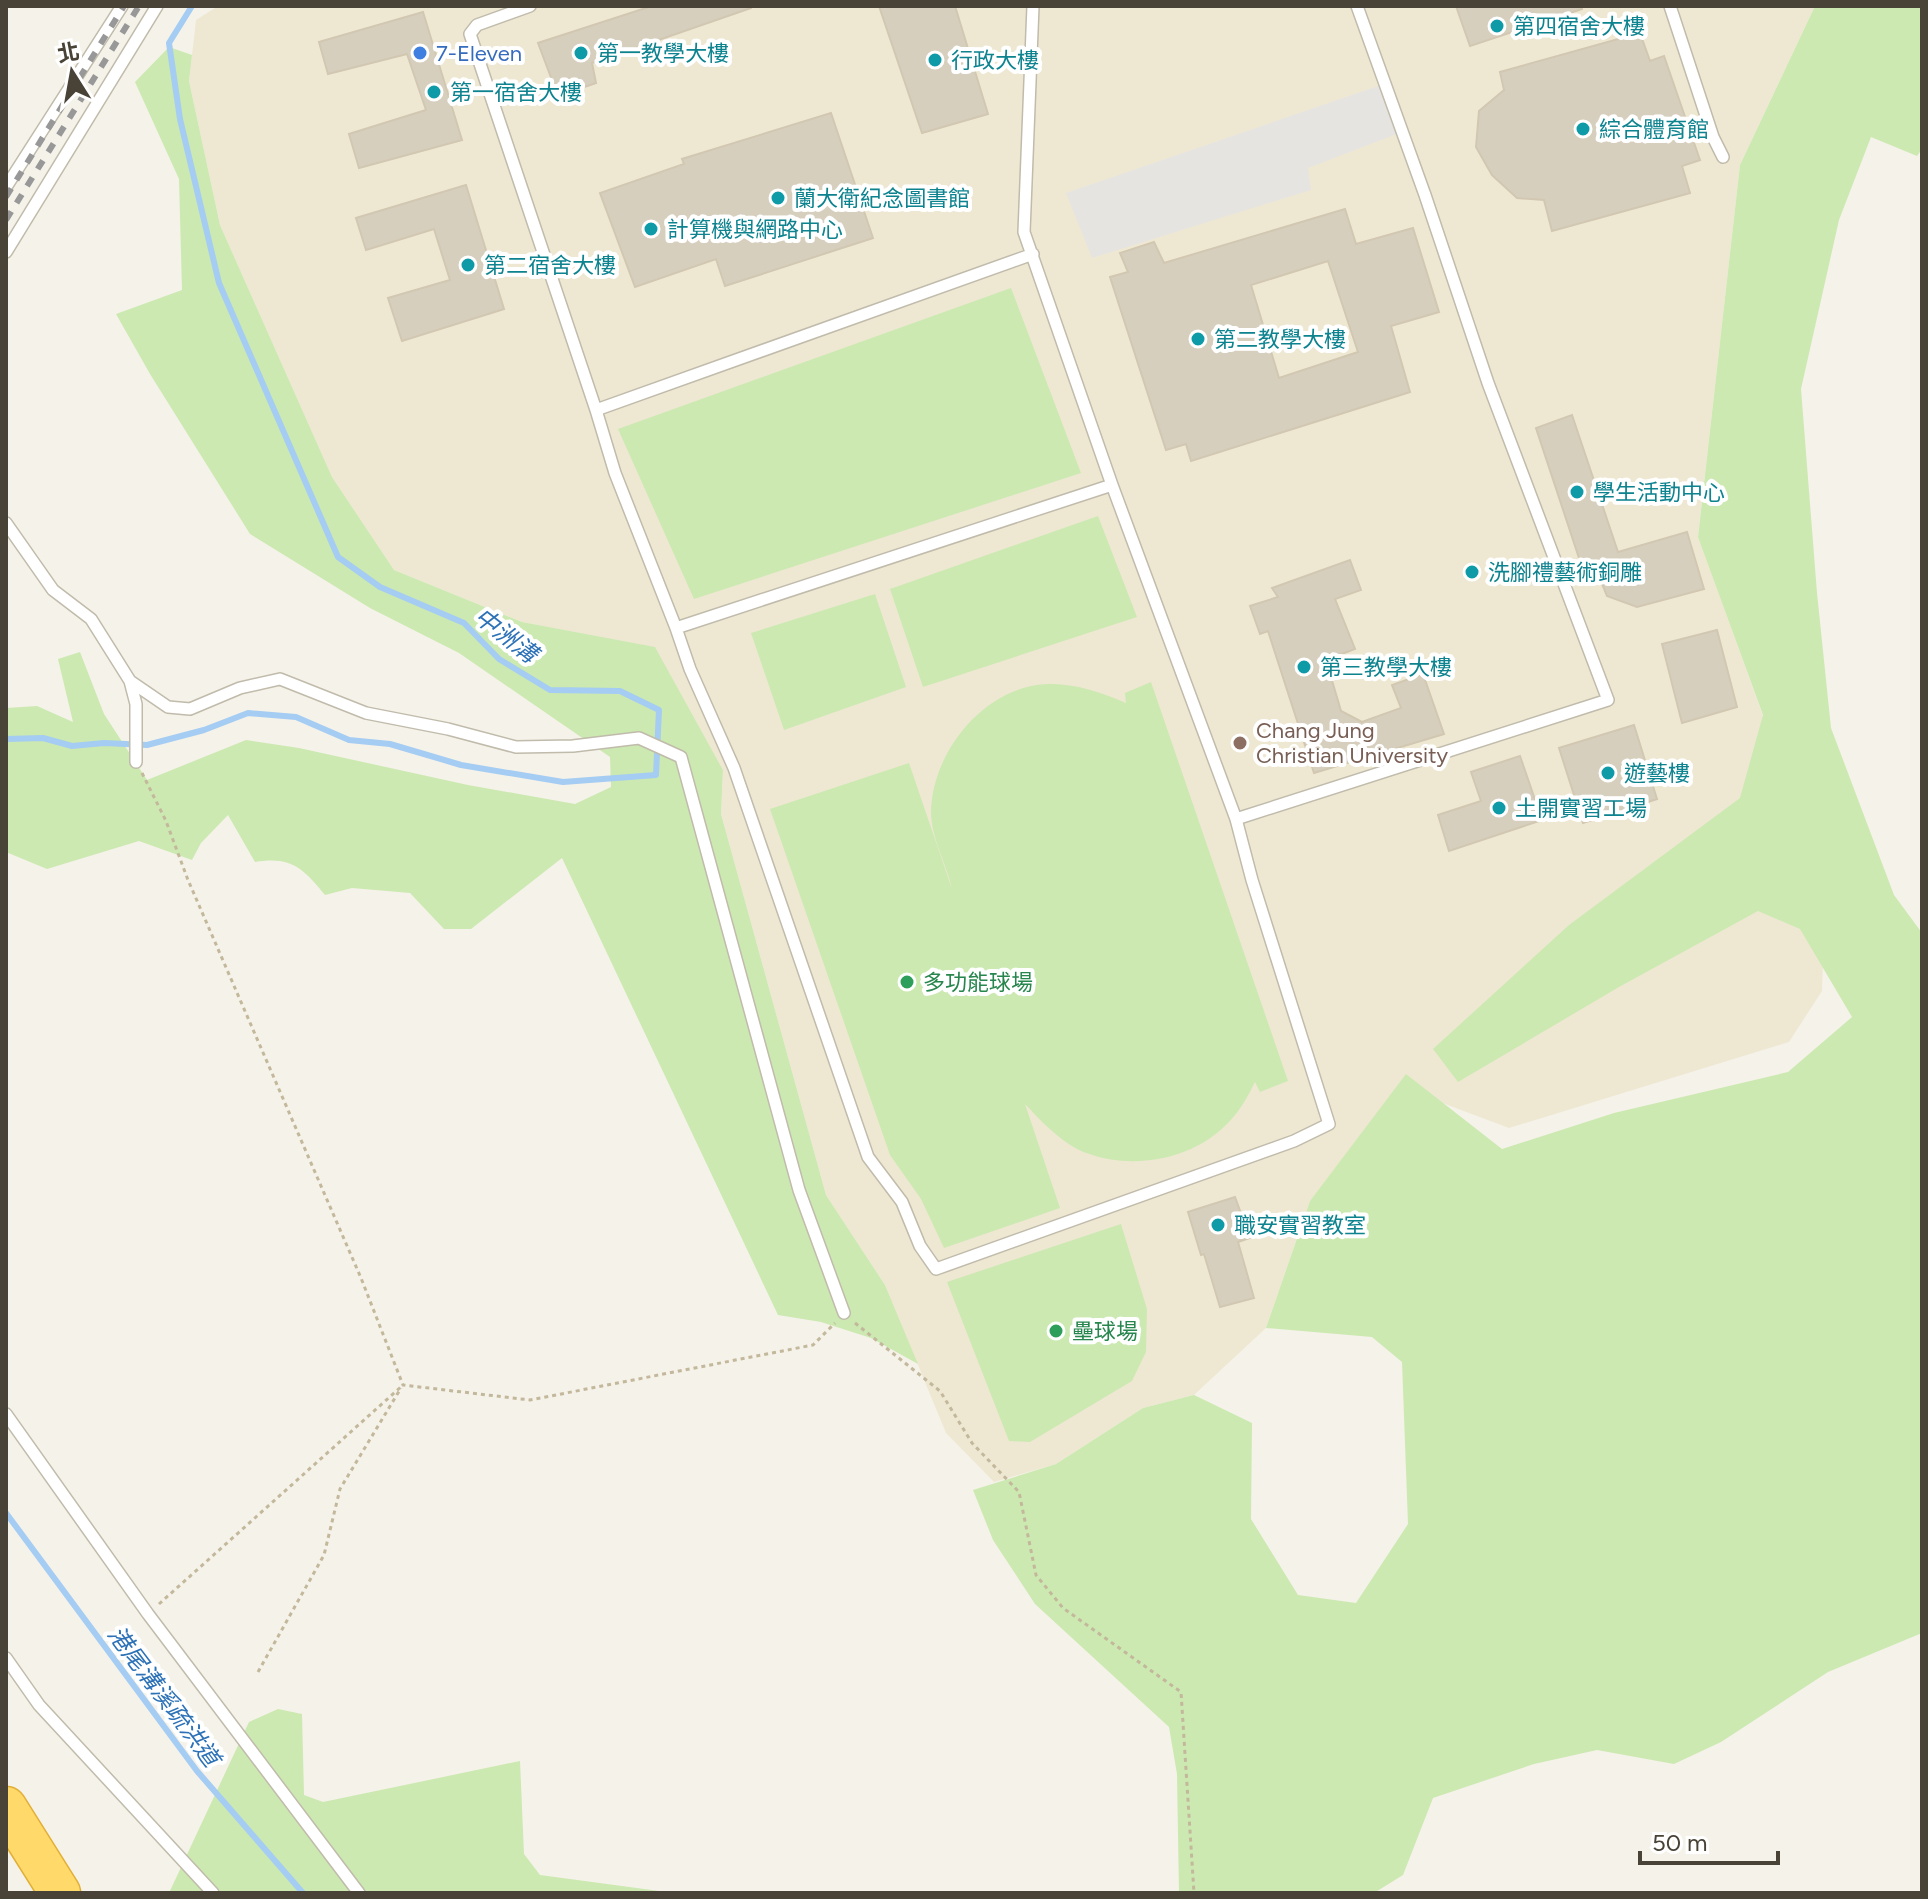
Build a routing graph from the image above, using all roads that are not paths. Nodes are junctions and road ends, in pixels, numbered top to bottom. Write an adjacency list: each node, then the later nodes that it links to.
1 (122, 6): 8 (lane)
2 (157, 6): 9 (lane)
3 (530, 6): 11 (lane)
4 (1033, 6): 10 (lane)
5 (1357, 6): 17 (lane)
6 (1670, 6): 7 (lane)
7 (1723, 157)
8 (6, 187)
9 (6, 252)
10 (1033, 254): 11 (lane); 12 (lane)
11 (596, 410): 14 (lane)
12 (1112, 485): 14 (lane); 17 (lane)
13 (6, 523): 15 (lane)
14 (676, 628): 17 (lane)
15 (130, 681): 16 (lane); 18 (lane)
16 (136, 762)
17 (1236, 819)
18 (844, 1313)
19 (6, 1414): 26 (lane)
20 (6, 1658): 25 (lane)
21 (6, 1807): 24 (highway)
22 (6, 1849): 23 (highway)
23 (36, 1893)
24 (60, 1893)
25 (213, 1893)
26 (359, 1893)

